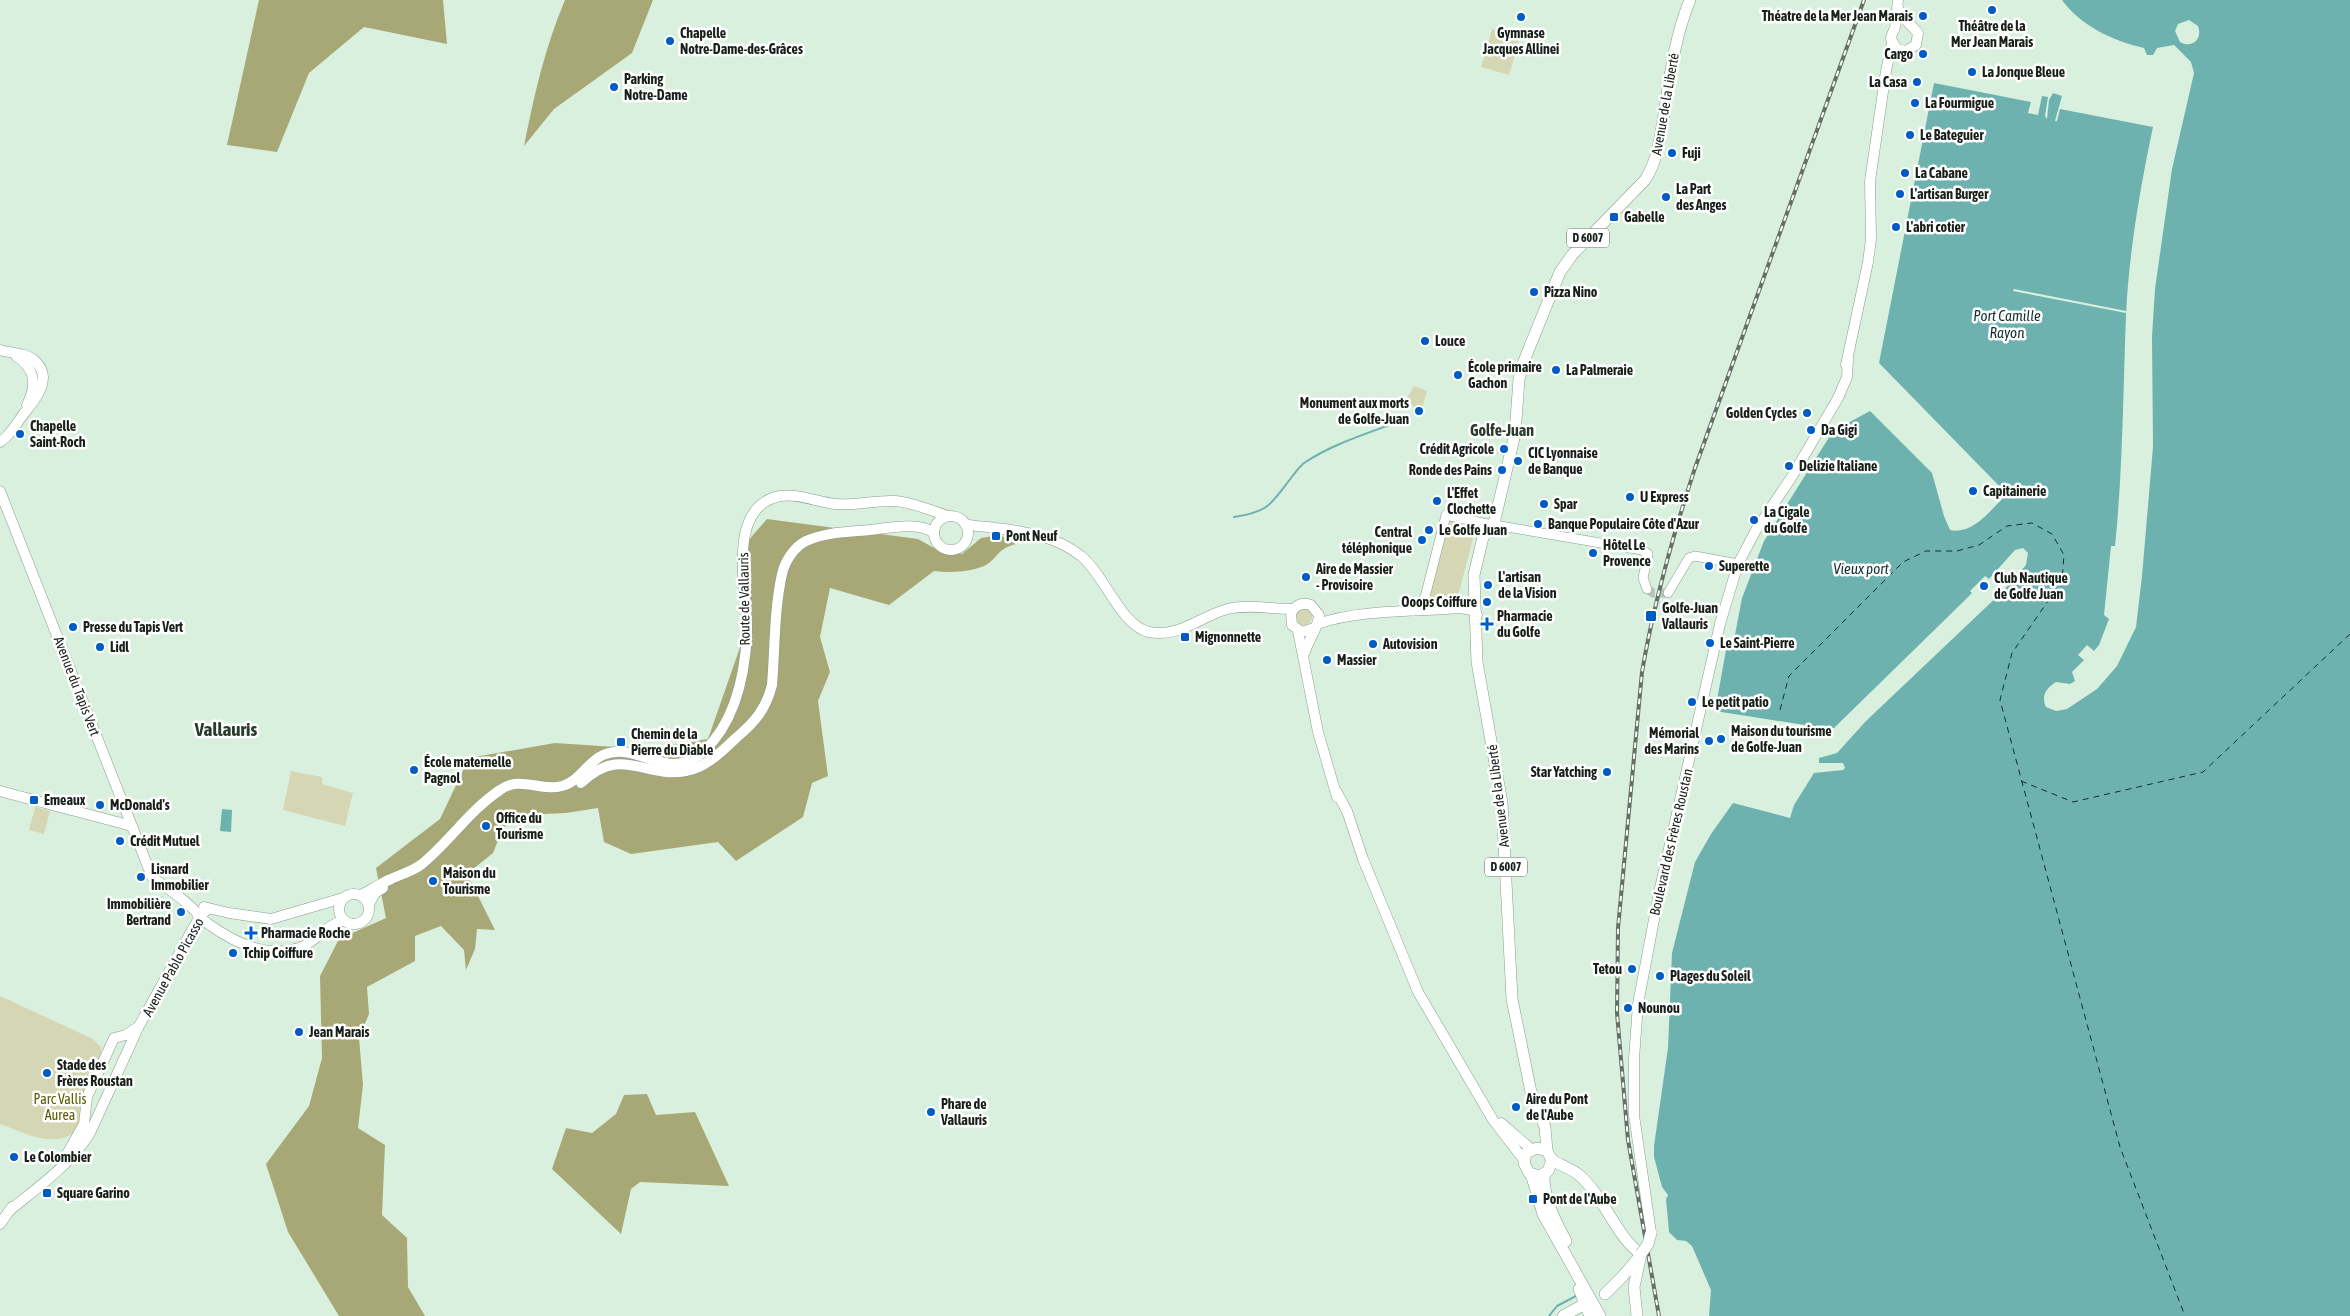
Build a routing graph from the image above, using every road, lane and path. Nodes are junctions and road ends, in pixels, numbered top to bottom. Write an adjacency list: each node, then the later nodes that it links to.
1 (1690, 0): 12 (main road, Avenue de la Liberté / D 6007)
2 (1898, 3): 3 (main road); 4 (main road)
3 (1910, 25): 4 (main road); 5 (main road)
4 (1895, 28): 5 (main road)
5 (1895, 46): 15 (main road, Boulevard des Frères Roustan)
6 (0, 350): 7 (main road)
7 (13, 354): 8 (main road); 8 (main road)
8 (22, 416): 9 (main road)
9 (0, 442)
10 (0, 491): 29 (main road, Avenue du Tapis Vert)
11 (948, 516): 13 (main road); 14 (main road); 30 (main road, Route de Vallauris)
12 (1494, 524): 16 (street); 18 (main road, Avenue de la Liberté / D 6007); 21 (street)
13 (966, 528): 14 (main road); 22 (main road)
14 (934, 533): 32 (main road)
15 (1738, 564): 17 (street); 44 (main road, Boulevard des Frères Roustan)
16 (1647, 589)
17 (1668, 593)
18 (1476, 595): 19 (main road); 23 (main road, Avenue de la Liberté / D 6007)
19 (1460, 608): 21 (main road); 23 (main road)
20 (1317, 611): 22 (main road); 24 (main road); 25 (main road)
21 (1413, 611): 24 (main road)
22 (1292, 613): 26 (main road)
23 (1476, 615): 37 (main road, Avenue de la Liberté / D 6007)
24 (1336, 617): 25 (main road)
25 (1316, 626): 26 (main road); 27 (main road)
26 (1298, 631): 27 (main road)
27 (1304, 655): 36 (main road)
28 (0, 792): 29 (main road)
29 (132, 826): 33 (main road, Avenue du Tapis Vert)
30 (361, 895): 31 (main road); 32 (main road)
31 (343, 898): 33 (main road); 34 (main road)
32 (369, 904): 34 (main road)
33 (204, 912): 34 (main road); 35 (main road, Avenue Pablo Picasso)
34 (344, 920)
35 (139, 1026): 41 (main road, Avenue Pablo Picasso); 41 (main road)
36 (1487, 1108): 37 (main road); 38 (main road)
37 (1542, 1152): 38 (main road); 40 (main road); 45 (main road)
38 (1524, 1160): 39 (main road)
39 (1531, 1174): 40 (main road); 43 (main road)
40 (1544, 1174): 50 (main road)
41 (9, 1211): 42 (main road)
42 (0, 1224)
43 (1551, 1229): 48 (main road); 49 (main road)
44 (1651, 1233): 45 (main road, bridge)
45 (1639, 1262): 51 (main road)
46 (1581, 1306): 47 (main road)
47 (1563, 1316)
48 (1590, 1316)
49 (1600, 1316)
50 (1608, 1316)
51 (1638, 1316)

